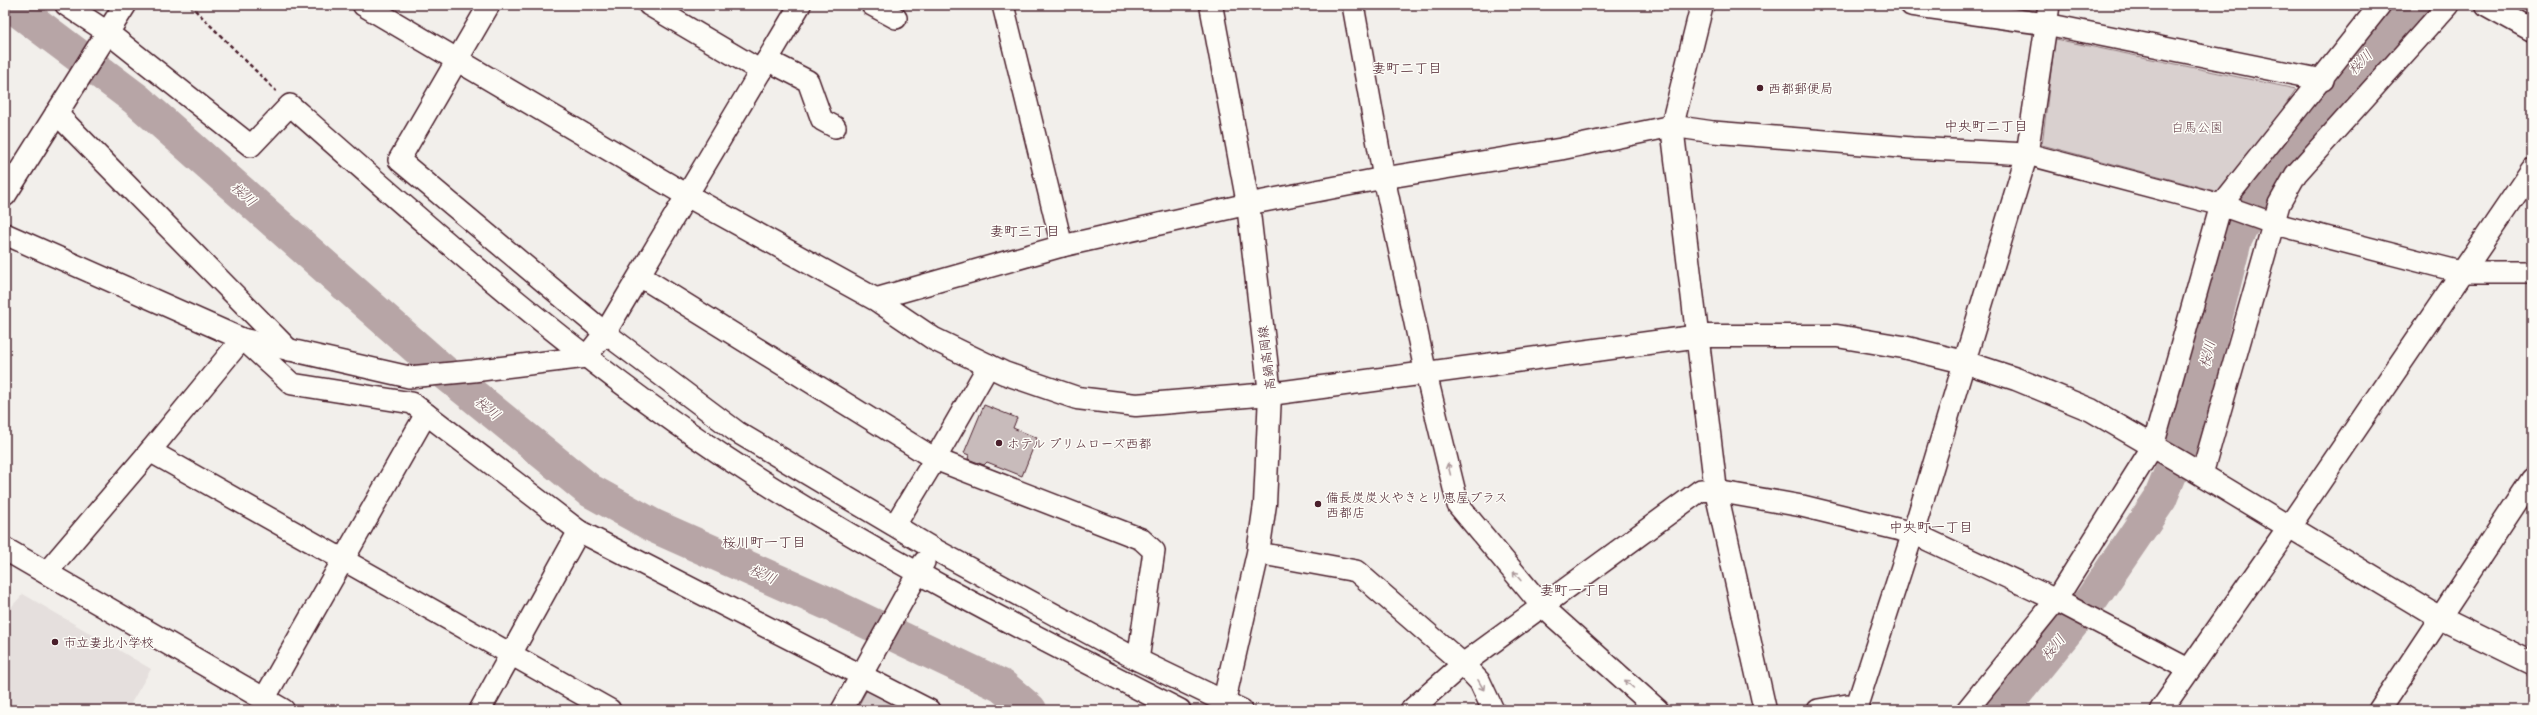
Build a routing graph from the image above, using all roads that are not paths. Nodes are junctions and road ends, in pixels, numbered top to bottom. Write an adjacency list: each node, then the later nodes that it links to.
1 (66, 5): 19 (street)
2 (125, 5): 19 (main road)
3 (364, 5): 20 (main road)
4 (489, 5): 20 (street)
5 (649, 5): 21 (street)
6 (800, 5): 21 (street)
7 (872, 5): 17 (street)
8 (1003, 5): 35 (street)
9 (1211, 5): 31 (main road, 高鍋高岡線)
10 (1353, 5): 28 (street)
11 (1702, 5): 24 (main road)
12 (1911, 5): 16 (street)
13 (2380, 5): 22 (street)
14 (2448, 5): 33 (street)
15 (2487, 5): 18 (main road)
16 (2048, 15): 22 (street); 26 (street)
17 (896, 18)
18 (2532, 30)
19 (103, 38): 23 (main road); 44 (street)
20 (457, 61): 30 (main road); 40 (street)
21 (764, 65): 25 (street); 30 (street)
22 (2323, 80): 32 (street)
23 (56, 113): 29 (main road); 43 (street)
24 (1672, 126): 26 (street); 28 (street); 41 (main road)
25 (835, 127)
26 (2027, 154): 32 (street); 45 (street)
27 (2532, 170): 36 (main road)
28 (1384, 178): 31 (street); 47 (street)
29 (5, 195)
30 (688, 196): 38 (street); 39 (main road)
31 (1248, 204): 35 (street); 48 (main road, 高鍋高岡線)
32 (2226, 207): 33 (street); 50 (street)
33 (2268, 222): 36 (street); 53 (street)
34 (5, 234): 42 (street)
35 (1062, 246): 39 (street)
36 (2461, 272): 37 (street); 58 (main road)
37 (2532, 272)
38 (640, 276): 40 (street); 52 (street)
39 (875, 299): 46 (main road)
40 (605, 333): 44 (street); 57 (street)
41 (1700, 336): 45 (main road); 47 (main road); 55 (main road)
42 (242, 338): 43 (street); 49 (street); 51 (street)
43 (289, 350): 44 (street)
44 (586, 356): 66 (street)
45 (1964, 362): 50 (main road); 60 (street)
46 (989, 365): 48 (main road); 52 (street)
47 (1426, 374): 48 (main road); 68 (street, one-way to 47)
48 (1270, 394): 63 (main road, 高鍋高岡線)
49 (426, 414): 59 (street); 64 (street)
50 (2156, 448): 53 (main road); 67 (street)
51 (150, 451): 64 (street); 65 (street)
52 (935, 459): 57 (street); 71 (street)
53 (2198, 472): 58 (main road)
54 (2532, 479): 56 (street)
55 (1716, 491): 60 (street); 68 (street); 88 (main road)
56 (2524, 507): 69 (street)
57 (895, 525): 61 (street)
58 (2289, 527): 69 (main road); 74 (main road)
59 (579, 531): 70 (street); 75 (street)
60 (1912, 532): 67 (street); 78 (street)
61 (932, 548): 66 (street); 71 (street)
62 (5, 549): 65 (main road)
63 (1258, 553): 73 (street); 77 (main road, 高鍋高岡線)
64 (343, 560): 70 (street); 76 (street)
65 (46, 573): 76 (main road)
66 (917, 574): 75 (street); 84 (street)
67 (2059, 603): 74 (street); 90 (street)
68 (1542, 606): 73 (street); 87 (street, one-way to 68)
69 (2440, 618): 72 (main road); 92 (street)
70 (511, 654): 80 (street); 81 (street)
71 (1138, 660): 77 (street)
72 (2532, 662)
73 (1463, 664): 85 (street); 86 (street, one-way to 86)
74 (2188, 669): 91 (main road)
75 (861, 674): 82 (street); 83 (street)
76 (264, 699): 79 (main road)
77 (1229, 707)
78 (1857, 709): 89 (street)
79 (283, 710)
80 (480, 710)
81 (610, 710)
82 (842, 710)
83 (929, 710)
84 (1180, 710)
85 (1411, 710)
86 (1493, 710)
87 (1658, 710)
88 (1765, 710)
89 (1818, 710)
90 (1967, 710)
91 (2160, 710)
92 (2379, 710)

